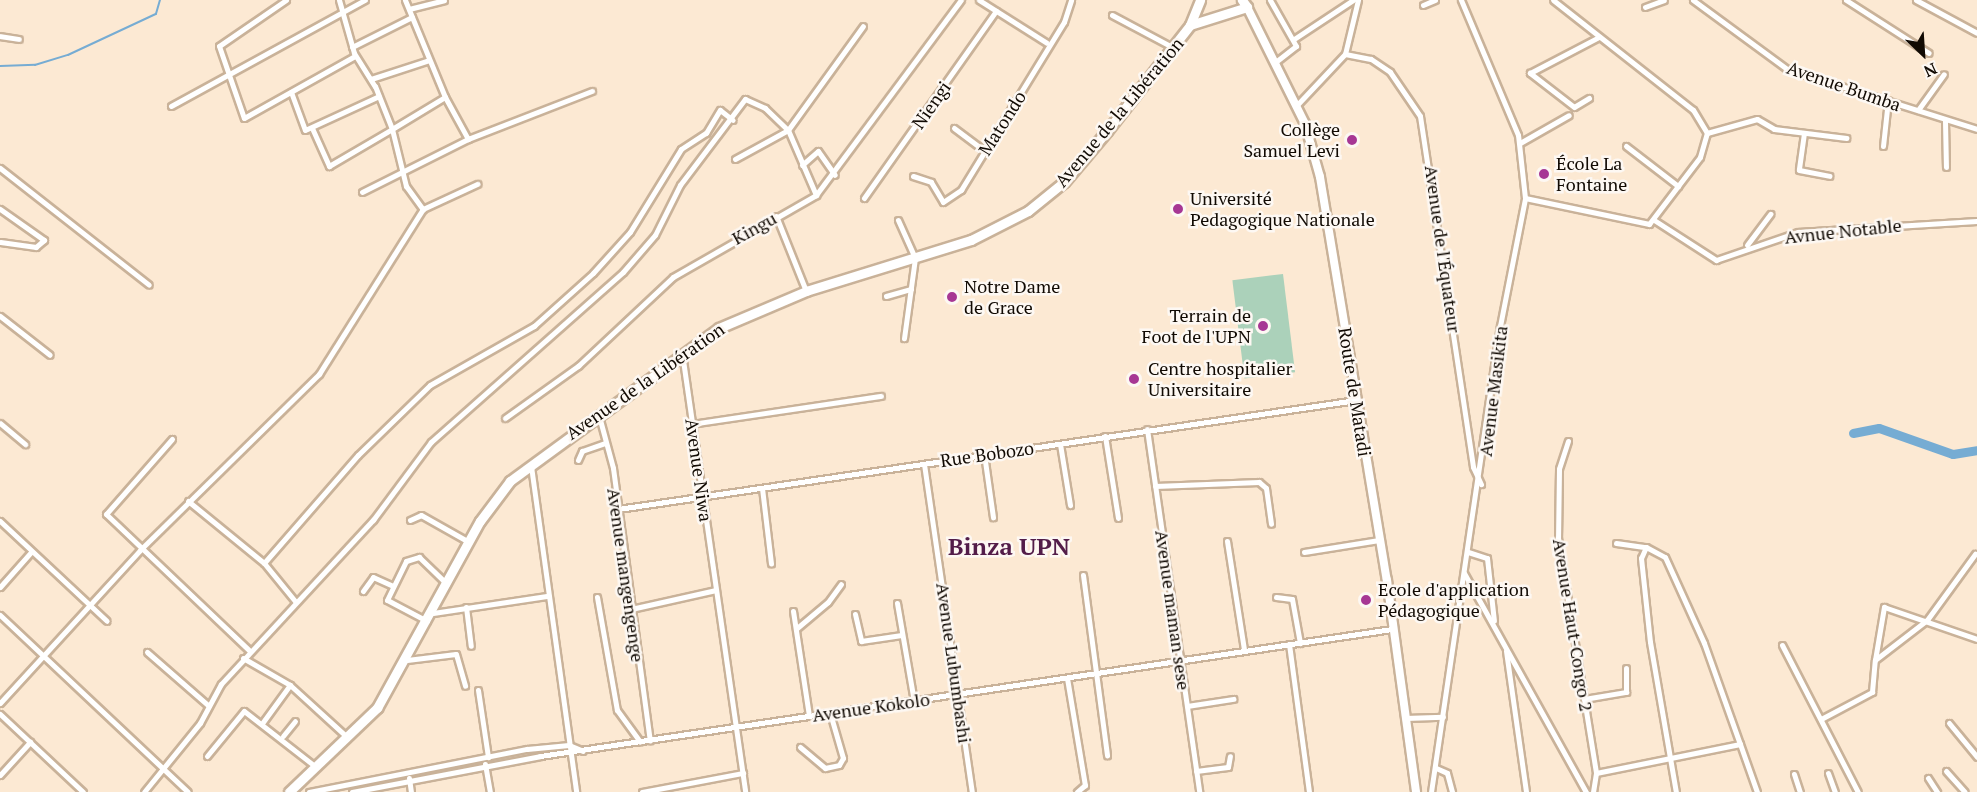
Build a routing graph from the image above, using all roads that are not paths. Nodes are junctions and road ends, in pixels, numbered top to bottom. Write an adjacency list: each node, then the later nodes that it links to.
1 (286, 0): 44 (street)
2 (339, 0): 25 (street)
3 (364, 0): 25 (street)
4 (405, 0): 23 (street)
5 (444, 0): 23 (street)
6 (961, 0): 76 (street, Kingu)
7 (979, 0): 24 (street)
8 (1071, 0): 35 (street, Matondo)
9 (1200, 0): 28 (highway, Avenue de la Libération)
10 (1270, 0): 34 (street)
11 (1353, 0): 34 (street)
12 (1358, 0): 39 (street)
13 (1436, 0): 21 (street)
14 (1461, 0): 67 (street, Avenue Masikita)
15 (1553, 0): 32 (street)
16 (1664, 0): 22 (street)
17 (1692, 0): 51 (street, Avenue Bumba)
18 (1846, 0): 38 (street)
19 (1916, 0): 30 (street)
20 (1244, 3): 28 (highway); 42 (main road, Route de Matadi)
21 (1423, 5)
22 (1645, 7)
23 (409, 9): 27 (street)
24 (996, 11): 35 (street); 83 (street, Niengi)
25 (343, 13): 36 (street); 44 (street)
26 (1112, 15): 37 (street)
27 (412, 17): 36 (street); 41 (street)
28 (1190, 25): 37 (highway, Avenue de la Libération)
29 (863, 26): 62 (street)
30 (1977, 33)
31 (0, 36): 33 (street)
32 (1599, 37): 50 (street); 63 (street)
33 (19, 39)
34 (1294, 39): 42 (street)
35 (1047, 44): 70 (street, Matondo)
36 (352, 47): 40 (street)
37 (1174, 48): 94 (highway, Avenue de la Libération)
38 (1929, 53)
39 (1345, 54): 53 (street); 120 (street, Avenue de l'Équateur)
40 (355, 56): 45 (street); 47 (street)
41 (429, 60): 45 (street); 49 (street)
42 (1277, 61): 53 (main road, Route de Matadi)
43 (1944, 74): 54 (street)
44 (229, 79): 47 (street); 52 (street)
45 (371, 79): 48 (street)
46 (592, 91): 66 (street)
47 (291, 92): 58 (street)
48 (379, 96): 58 (street); 60 (street)
49 (444, 97): 60 (street); 66 (street)
50 (1589, 98)
51 (1888, 100): 54 (street, Avenue Bumba); 69 (street)
52 (171, 106)
53 (1296, 106): 104 (main road, Route de Matadi)
54 (1918, 110): 57 (street, Avenue Bumba)
55 (1569, 115): 67 (street)
56 (733, 120): 62 (street); 142 (street); 155 (street)
57 (1945, 121): 61 (street, Avenue Bumba); 73 (street)
58 (312, 128): 60 (street)
59 (954, 128): 70 (street)
60 (392, 129): 75 (street)
61 (1977, 129)
62 (788, 130): 71 (street); 72 (street)
63 (1707, 133): 64 (street); 80 (street)
64 (1804, 133): 65 (street); 78 (street)
65 (1846, 138)
66 (468, 139): 75 (street)
67 (1520, 143): 84 (street, Avenue Masikita)
68 (1626, 146): 80 (street)
69 (1883, 146)
70 (984, 151): 77 (street, Matondo)
71 (735, 159)
72 (802, 165): 76 (street); 82 (street)
73 (1946, 167)
74 (0, 168): 95 (street)
75 (405, 173): 81 (street); 86 (street)
76 (835, 175): 82 (street, Kingu)
77 (913, 176)
78 (1829, 176)
79 (477, 184): 86 (street)
80 (1678, 186): 89 (street)
81 (362, 192)
82 (816, 195): 88 (street, Kingu)
83 (864, 198)
84 (1525, 198): 89 (street); 120 (street, Avenue Masikita)
85 (0, 209): 92 (street)
86 (423, 209): 124 (street)
87 (1770, 214): 93 (street)
88 (776, 216): 97 (street); 106 (street, Kingu)
89 (1654, 219): 93 (street, Avnue Notable)
90 (898, 220): 94 (street)
91 (1977, 221): 93 (street, Avnue Notable)
92 (0, 242)
93 (1747, 245)
94 (915, 258): 96 (street); 97 (highway, Avenue de la Libération)
95 (149, 285)
96 (911, 289): 98 (street); 100 (street)
97 (806, 291): 101 (highway, Avenue de la Libération)
98 (886, 296)
99 (0, 316): 102 (street)
100 (904, 338)
101 (682, 351): 105 (highway, Avenue de la Libération); 108 (street, Avenue Niwa)
102 (50, 355)
103 (881, 396): 108 (street)
104 (1356, 400): 109 (street, Rue Bobozo); 132 (main road, Route de Matadi)
105 (598, 412): 113 (street, Avenue mangengenge); 118 (highway, Avenue de la Libération)
106 (505, 418)
107 (0, 423): 114 (street)
108 (691, 424): 123 (street, Avenue Niwa)
109 (1147, 429): 110 (street, Rue Bobozo); 121 (street, Avenue maman sese)
110 (1105, 436): 115 (street, Rue Bobozo); 128 (street)
111 (172, 439): 137 (street)
112 (1568, 441): 193 (street, Avenue Haut-Congo 2)
113 (605, 443): 117 (street); 126 (street, Avenue mangengenge)
114 (25, 444)
115 (1060, 444): 116 (street, Rue Bobozo); 125 (street)
116 (984, 454): 119 (street, Rue Bobozo); 127 (street)
117 (579, 460)
118 (531, 464): 134 (highway, Avenue de la Libération); 152 (street)
119 (924, 464): 122 (street, Rue Bobozo); 191 (street, Avenue Lubumbashi)
120 (1481, 484): 140 (street, Avenue Masikita)
121 (1155, 486): 131 (street); 184 (street, Avenue maman sese)
122 (762, 488): 123 (street, Rue Bobozo); 143 (street)
123 (702, 496): 126 (street, Rue Bobozo); 150 (street, Avenue Niwa)
124 (188, 501): 137 (street); 142 (street)
125 (1070, 505)
126 (618, 509): 159 (street, Avenue mangengenge)
127 (993, 517)
128 (1118, 518)
129 (410, 520): 134 (street)
130 (0, 521): 138 (street)
131 (1271, 524)
132 (1379, 540): 139 (street); 169 (main road, Route de Matadi)
133 (1227, 541): 178 (street)
134 (469, 542): 147 (highway, Avenue de la Libération)
135 (1617, 543): 136 (street)
136 (1646, 547): 213 (street); 223 (street)
137 (140, 550): 157 (street); 177 (street)
138 (31, 552): 149 (street); 157 (street)
139 (1304, 552)
140 (1468, 552): 144 (street, Avenue Masikita); 166 (street)
141 (1975, 554): 164 (street)
142 (264, 563): 155 (street)
143 (771, 563)
144 (1464, 573): 166 (street); 201 (street, Avenue Masikita)
145 (1083, 575): 186 (street)
146 (840, 584): 168 (street)
147 (447, 585): 148 (street); 161 (highway, Avenue de la Libération)
148 (393, 586): 151 (street); 167 (street)
149 (0, 587)
150 (716, 590): 159 (street); 207 (street, Avenue Niwa)
151 (363, 591)
152 (547, 596): 158 (street); 214 (street)
153 (597, 597): 211 (street)
154 (1276, 597): 172 (street)
155 (295, 601): 177 (street)
156 (897, 603): 170 (street)
157 (88, 606): 165 (street); 180 (street)
158 (466, 607): 161 (street); 175 (street)
159 (630, 609): 210 (street, Avenue mangengenge)
160 (793, 611): 168 (street)
161 (433, 613): 167 (highway, Avenue de la Libération)
162 (855, 614): 170 (street)
163 (0, 615): 180 (street)
164 (1927, 620): 171 (street); 183 (street); 183 (street)
165 (107, 621)
166 (1494, 621): 176 (street)
167 (428, 622): 182 (highway, Avenue de la Libération)
168 (797, 628): 200 (street)
169 (1392, 629): 172 (street, Avenue Kokolo); 202 (main road, Route de Matadi)
170 (902, 635): 194 (street)
171 (1977, 639)
172 (1300, 643): 173 (street, Avenue Kokolo)
173 (1289, 644): 178 (street, Avenue Kokolo); 252 (street)
174 (1782, 645): 203 (street)
175 (471, 646)
176 (1506, 648): 256 (street); 257 (street)
177 (249, 650): 181 (street)
178 (1244, 650): 184 (street, Avenue Kokolo)
179 (147, 652): 196 (street)
180 (45, 656): 195 (street); 226 (street)
181 (243, 658): 188 (street); 196 (street)
182 (407, 660): 189 (street); 209 (highway, Avenue de la Libération)
183 (1875, 660): 203 (street)
184 (1180, 661): 186 (street, Avenue Kokolo); 197 (street, Avenue maman sese)
185 (1626, 668): 193 (street)
186 (1097, 674): 187 (street, Avenue Kokolo); 218 (street)
187 (1067, 678): 191 (street, Avenue Kokolo); 250 (street)
188 (290, 685): 205 (street); 209 (street)
189 (465, 686)
190 (478, 690): 221 (street)
191 (958, 695): 194 (street, Avenue Kokolo); 249 (street, Avenue Lubumbashi)
192 (1233, 699): 197 (street)
193 (1584, 699): 232 (street, Avenue Haut-Congo 2)
194 (914, 701): 198 (street, Avenue Kokolo)
195 (0, 703)
196 (208, 706): 226 (street)
197 (1187, 706): 228 (street, Avenue maman sese)
198 (830, 713): 200 (street, Avenue Kokolo); 215 (street)
199 (0, 714): 212 (street)
200 (809, 716): 207 (street, Avenue Kokolo)
201 (1443, 717): 202 (street); 227 (street, Avenue Masikita)
202 (1405, 718): 253 (main road, Route de Matadi)
203 (1821, 719): 263 (street)
204 (295, 721): 208 (street)
205 (263, 722): 208 (street); 219 (street)
206 (1949, 723): 222 (street)
207 (735, 729): 210 (street, Avenue Kokolo); 230 (street, Avenue Niwa)
208 (284, 736): 224 (street)
209 (349, 738): 224 (highway, Avenue de la Libération)
210 (650, 740): 211 (street, Avenue Kokolo)
211 (640, 741): 216 (street, Avenue Kokolo)
212 (30, 742): 235 (street); 238 (street)
213 (1740, 744): 223 (street); 260 (street)
214 (569, 745): 216 (street); 217 (street); 221 (street)
215 (800, 747)
216 (584, 751): 217 (street, Avenue Kokolo)
217 (570, 753): 225 (street, Avenue Kokolo); 246 (street)
218 (1107, 755)
219 (207, 756)
220 (1230, 756): 228 (street)
221 (486, 757): 225 (street); 231 (street)
222 (1977, 757)
223 (1668, 758): 232 (street); 259 (street)
224 (316, 766): 241 (highway, Avenue de la Libération)
225 (486, 766): 237 (street, Avenue Kokolo); 245 (street)
226 (164, 768): 239 (street); 240 (street)
227 (1436, 768): 254 (street, Avenue Masikita); 255 (street)
228 (1196, 771): 251 (street, Avenue maman sese)
229 (1947, 771): 265 (street)
230 (743, 772): 247 (street); 248 (street, Avenue Niwa)
231 (408, 773): 237 (street); 242 (street)
232 (1596, 773): 258 (street, Avenue Haut-Congo 2)
233 (1828, 773): 262 (street)
234 (1794, 774): 261 (street)
235 (0, 775)
236 (1928, 778): 264 (street)
237 (409, 780): 243 (street, Avenue Kokolo); 244 (street)
238 (82, 792)
239 (144, 792)
240 (188, 792)
241 (290, 792)
242 (309, 792)
243 (352, 792)
244 (411, 792)
245 (490, 792)
246 (576, 792)
247 (642, 792)
248 (745, 792)
249 (972, 792)
250 (1077, 792)
251 (1199, 792)
252 (1308, 792)
253 (1416, 792)
254 (1431, 792)
255 (1452, 792)
256 (1527, 792)
257 (1586, 792)
258 (1593, 792)
259 (1676, 792)
260 (1757, 792)
261 (1800, 792)
262 (1835, 792)
263 (1858, 792)
264 (1937, 792)
265 (1965, 792)

